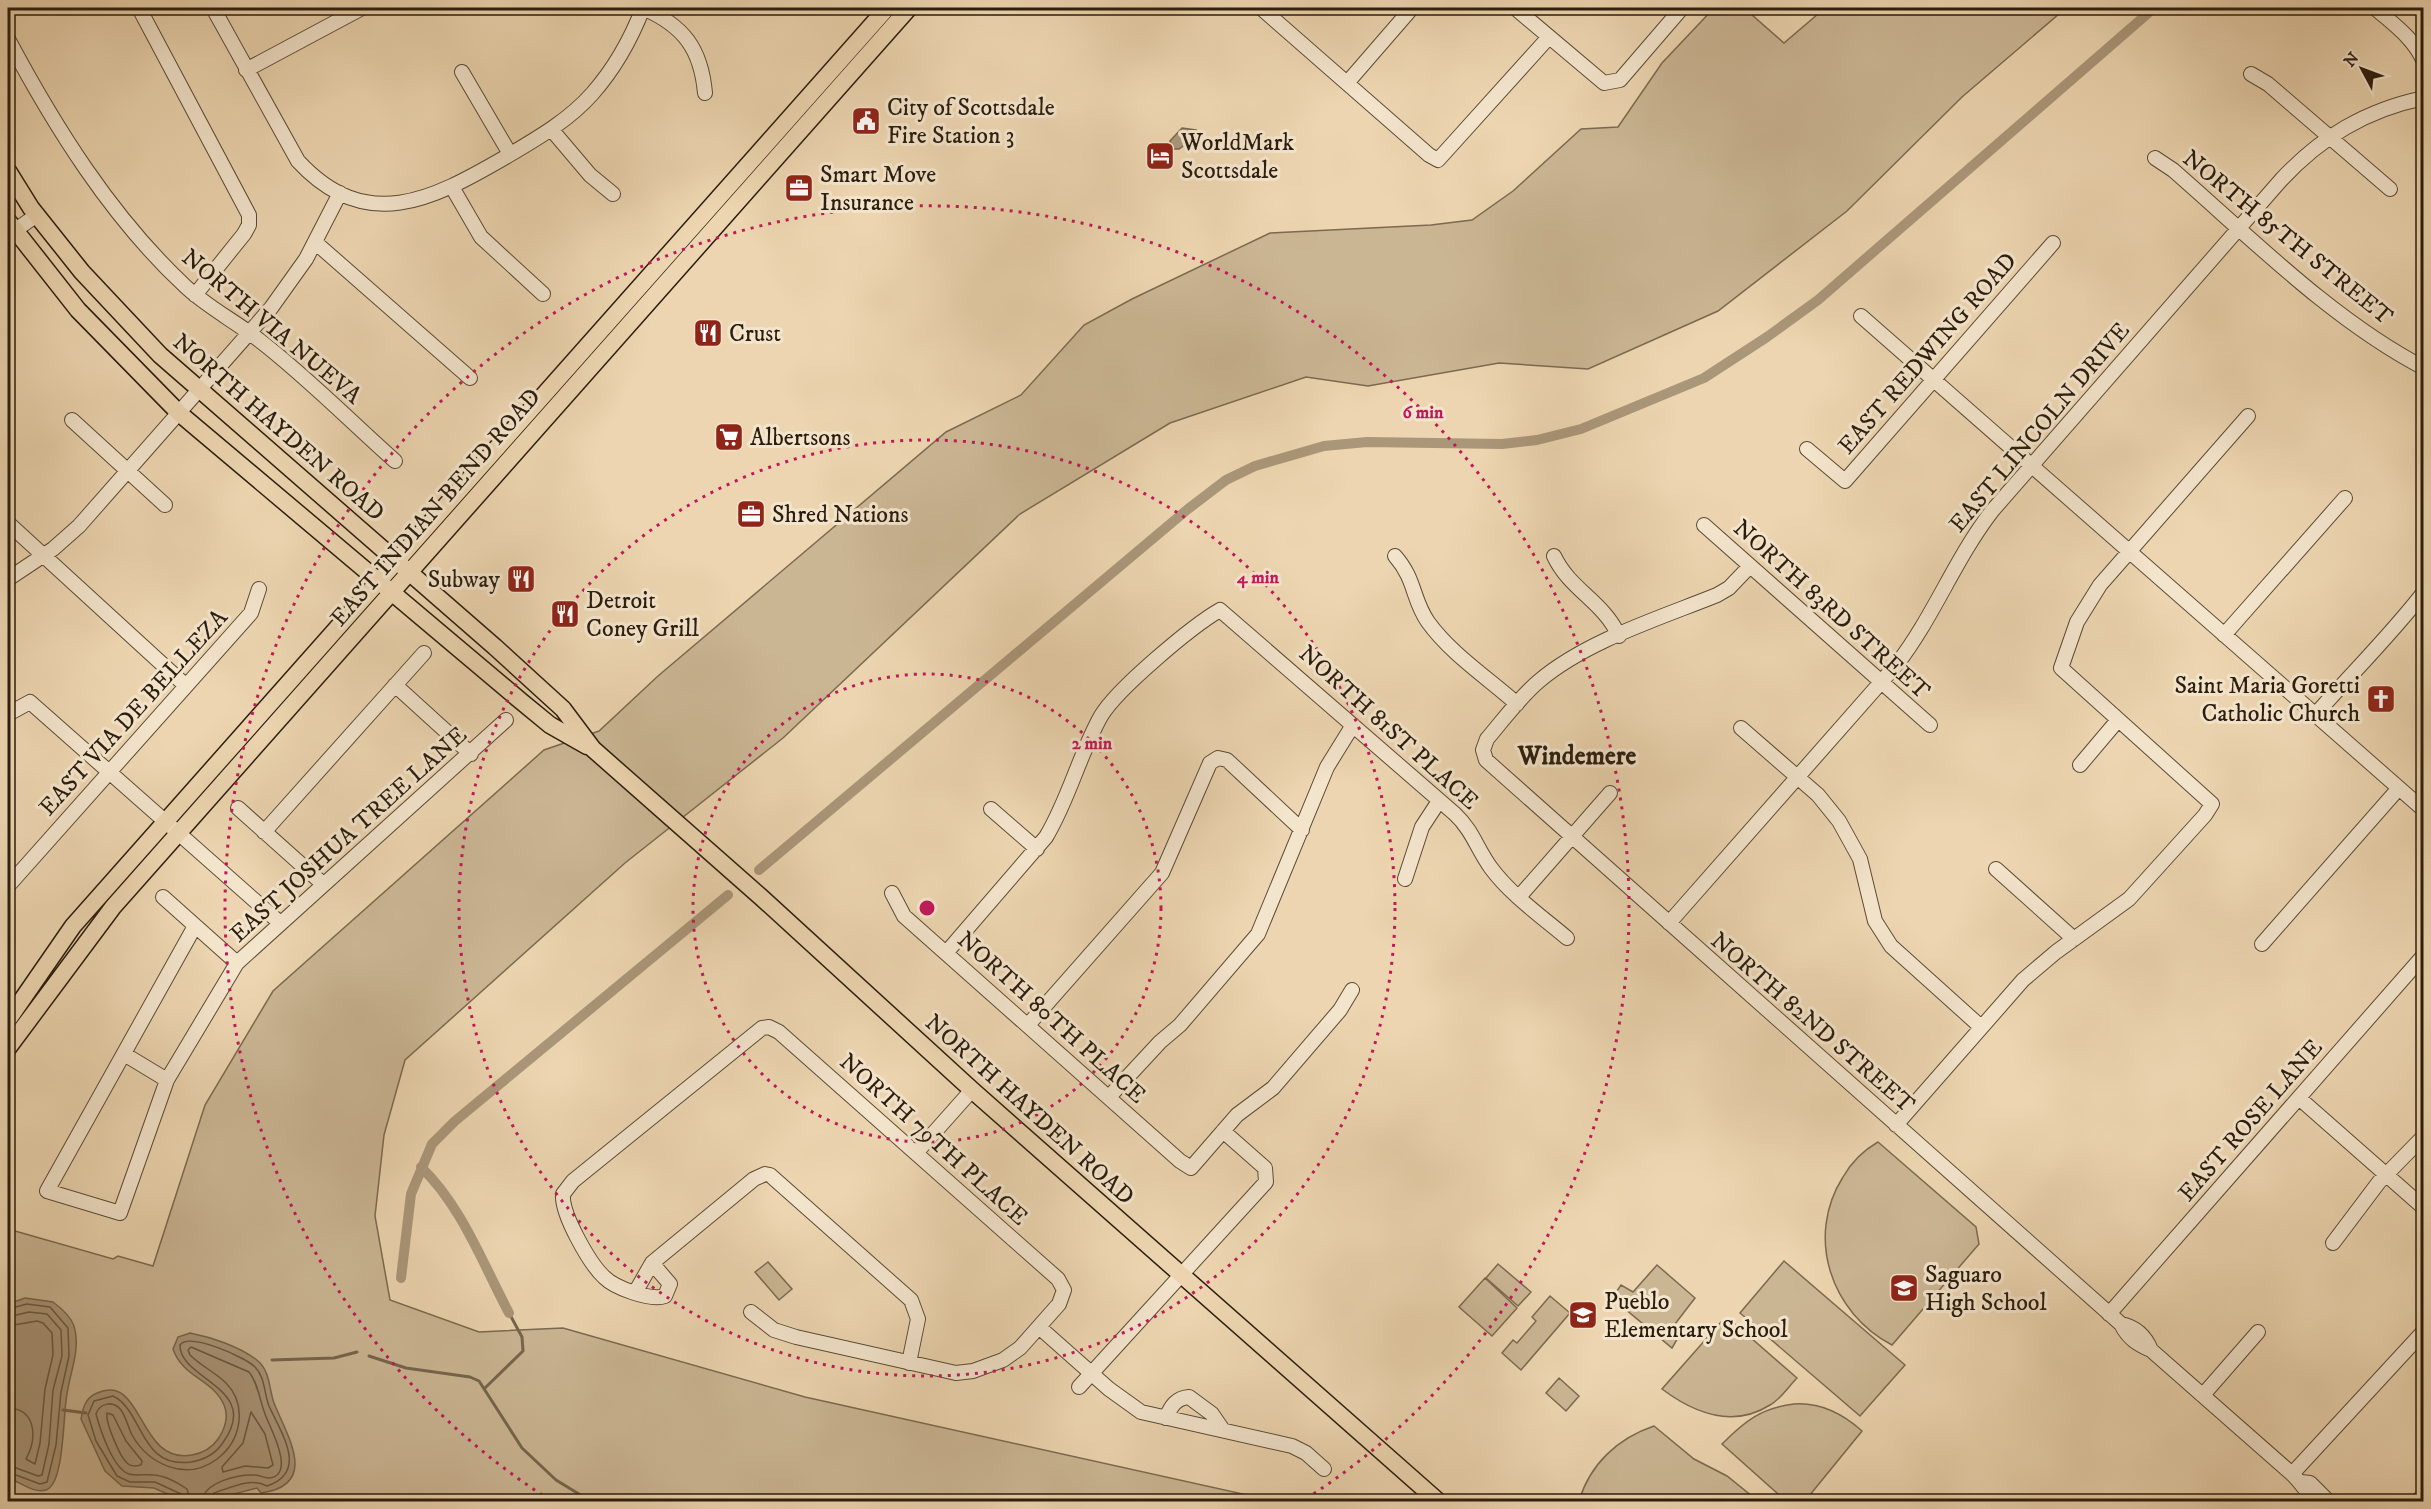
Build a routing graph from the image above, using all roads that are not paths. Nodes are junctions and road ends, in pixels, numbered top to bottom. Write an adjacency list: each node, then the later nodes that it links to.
1 (139, 8): 36 (street)
2 (213, 8): 15 (street)
3 (362, 8): 15 (street)
4 (643, 8): 19 (street); 21 (street)
5 (887, 8): 58 (main road, EAST INDIAN BEND ROAD)
6 (909, 8): 60 (main road, EAST INDIAN BEND ROAD)
7 (1261, 8): 18 (street)
8 (1412, 8): 18 (street)
9 (1515, 8): 12 (street)
10 (1682, 8): 12 (street)
11 (2375, 8): 14 (street)
12 (1549, 37): 18 (street)
13 (8, 39): 36 (street, NORTH VIA NUEVA)
14 (2424, 62)
15 (246, 70): 28 (street)
16 (462, 72): 23 (street)
17 (2251, 74): 22 (street)
18 (1347, 83)
19 (705, 93)
20 (2424, 98): 22 (street, EAST LINCOLN DRIVE)
21 (551, 129): 23 (street); 29 (street)
22 (2329, 136): 27 (street); 31 (street, EAST LINCOLN DRIVE)
23 (510, 154): 26 (street)
24 (2155, 158): 31 (street, NORTH 85TH STREET)
25 (8, 171): 30 (main road, NORTH HAYDEN ROAD)
26 (452, 187): 28 (street); 35 (street)
27 (2390, 189)
28 (340, 193): 33 (street)
29 (613, 194)
30 (37, 215): 32 (street); 42 (main road, NORTH HAYDEN ROAD)
31 (2240, 228): 39 (street, NORTH 85TH STREET); 48 (street, EAST LINCOLN DRIVE)
32 (9, 231): 43 (main road, NORTH HAYDEN ROAD)
33 (315, 243): 38 (street); 40 (street)
34 (2053, 243): 41 (street, EAST REDWING ROAD)
35 (543, 294)
36 (195, 295): 38 (street, NORTH VIA NUEVA)
37 (1861, 316): 41 (street)
38 (249, 333): 42 (street); 47 (street, NORTH VIA NUEVA)
39 (2424, 368)
40 (470, 378)
41 (1933, 380): 46 (street, EAST REDWING ROAD); 48 (street)
42 (199, 391): 43 (street); 58 (main road, NORTH HAYDEN ROAD)
43 (179, 413): 49 (street); 62 (main road, NORTH HAYDEN ROAD)
44 (2248, 416): 54 (street)
45 (72, 420): 49 (street)
46 (1807, 449)
47 (395, 461)
48 (2031, 466): 54 (street); 69 (street, EAST LINCOLN DRIVE)
49 (128, 472): 51 (street); 55 (street)
50 (2345, 498): 66 (street)
51 (165, 505)
52 (8, 523): 55 (street)
53 (1704, 525): 59 (street, NORTH 83RD STREET)
54 (2129, 552): 66 (street); 76 (street)
55 (44, 556): 61 (street); 71 (street)
56 (1395, 556): 72 (street)
57 (1554, 556): 67 (street)
58 (395, 560): 60 (main road, NORTH HAYDEN ROAD); 62 (main road, EAST INDIAN BEND ROAD)
59 (1750, 566): 67 (street); 69 (street, NORTH 83RD STREET)
60 (410, 572): 65 (main road, EAST INDIAN BEND ROAD); 80 (main road, NORTH HAYDEN ROAD)
61 (8, 579)
62 (376, 582): 65 (main road, NORTH HAYDEN ROAD); 91 (main road, EAST INDIAN BEND ROAD)
63 (259, 589): 71 (street, EAST VIA DE BELLEZA)
64 (2424, 592): 74 (street)
65 (391, 594): 80 (main road, NORTH HAYDEN ROAD); 94 (main road, EAST INDIAN BEND ROAD)
66 (2224, 635): 74 (street)
67 (1619, 636): 72 (street)
68 (424, 652): 70 (street)
69 (1882, 683): 78 (street, NORTH 83RD STREET); 84 (street, EAST LINCOLN DRIVE)
70 (395, 685): 81 (street); 93 (street)
71 (185, 686): 83 (street, EAST VIA DE BELLEZA)
72 (1517, 704): 95 (street, NORTH 82ND STREET)
73 (8, 714): 83 (street)
74 (2315, 715): 85 (street)
75 (506, 720): 81 (street, EAST JOSHUA TREE LANE)
76 (2118, 720): 82 (street); 108 (street)
77 (1353, 725): 87 (street, NORTH 81ST PLACE); 92 (street); 96 (street, NORTH 81ST PLACE)
78 (1930, 725)
79 (1741, 728): 84 (street)
80 (593, 749): 120 (main road, NORTH HAYDEN ROAD)
81 (471, 754): 99 (street, EAST JOSHUA TREE LANE)
82 (2080, 765)
83 (109, 773): 91 (street); 100 (street, EAST VIA DE BELLEZA)
84 (1797, 778): 105 (street, EAST LINCOLN DRIVE); 116 (street)
85 (2399, 788): 90 (street); 109 (street)
86 (1610, 793): 95 (street)
87 (1439, 801): 98 (street); 103 (street, NORTH 81ST PLACE)
88 (238, 808): 93 (street)
89 (991, 809): 96 (street)
90 (2424, 810)
91 (165, 821): 94 (street); 114 (main road, EAST INDIAN BEND ROAD)
92 (1302, 830): 115 (street); 121 (street)
93 (264, 832): 99 (street)
94 (178, 833): 104 (street); 117 (main road, EAST INDIAN BEND ROAD)
95 (1573, 835): 103 (street); 105 (street, NORTH 82ND STREET)
96 (1037, 849): 110 (street)
97 (1996, 869): 108 (street)
98 (1405, 879)
99 (323, 884): 104 (street, EAST JOSHUA TREE LANE)
100 (8, 886)
101 (892, 893): 110 (street, NORTH 80TH PLACE)
102 (163, 897): 106 (street)
103 (1519, 897): 107 (street, NORTH 81ST PLACE)
104 (279, 922): 112 (street, EAST JOSHUA TREE LANE)
105 (1669, 923): 123 (street, NORTH 82ND STREET)
106 (195, 926): 112 (street); 118 (street)
107 (1567, 938)
108 (2074, 939): 116 (street)
109 (2262, 944)
110 (946, 953): 115 (street, NORTH 80TH PLACE)
111 (2424, 955): 122 (street, EAST ROSE LANE)
112 (237, 963): 119 (street, EAST JOSHUA TREE LANE)
113 (1352, 990): 124 (street)
114 (8, 1020)
115 (1028, 1025): 121 (street, NORTH 80TH PLACE)
116 (1981, 1027): 123 (street)
117 (8, 1048)
118 (124, 1054): 119 (street); 119 (street, EAST JOSHUA TREE LANE)
119 (167, 1080)
120 (972, 1090): 126 (street); 131 (main road, NORTH HAYDEN ROAD)
121 (1109, 1097): 124 (street, NORTH 80TH PLACE)
122 (2298, 1098): 127 (street); 134 (street, EAST ROSE LANE)
123 (1896, 1125): 134 (street, NORTH 82ND STREET)
124 (1223, 1131): 131 (street)
125 (2424, 1136): 127 (street)
126 (916, 1153): 132 (street, NORTH 79TH PLACE); 135 (street, NORTH 79TH PLACE)
127 (2385, 1175): 128 (street); 129 (street)
128 (2424, 1208)
129 (2333, 1243)
130 (652, 1263): 132 (street); 132 (street); 138 (street)
131 (1181, 1276): 139 (street); 147 (main road, NORTH HAYDEN ROAD)
132 (636, 1291)
133 (751, 1312): 138 (street)
134 (2109, 1314): 141 (street, NORTH 82ND STREET)
135 (1039, 1327): 138 (street); 139 (street)
136 (2424, 1331): 145 (street)
137 (2259, 1332): 141 (street)
138 (909, 1364)
139 (1092, 1374): 140 (street); 142 (street)
140 (1079, 1387)
141 (2203, 1395): 145 (street, NORTH 82ND STREET)
142 (1166, 1418): 143 (street); 143 (street)
143 (1223, 1430): 144 (street)
144 (1324, 1469)
145 (2297, 1478): 148 (street, NORTH 82ND STREET); 149 (street, NORTH 82ND STREET)
146 (2424, 1495): 150 (street)
147 (1438, 1502)
148 (2317, 1502)
149 (2329, 1502)
150 (2416, 1502)

